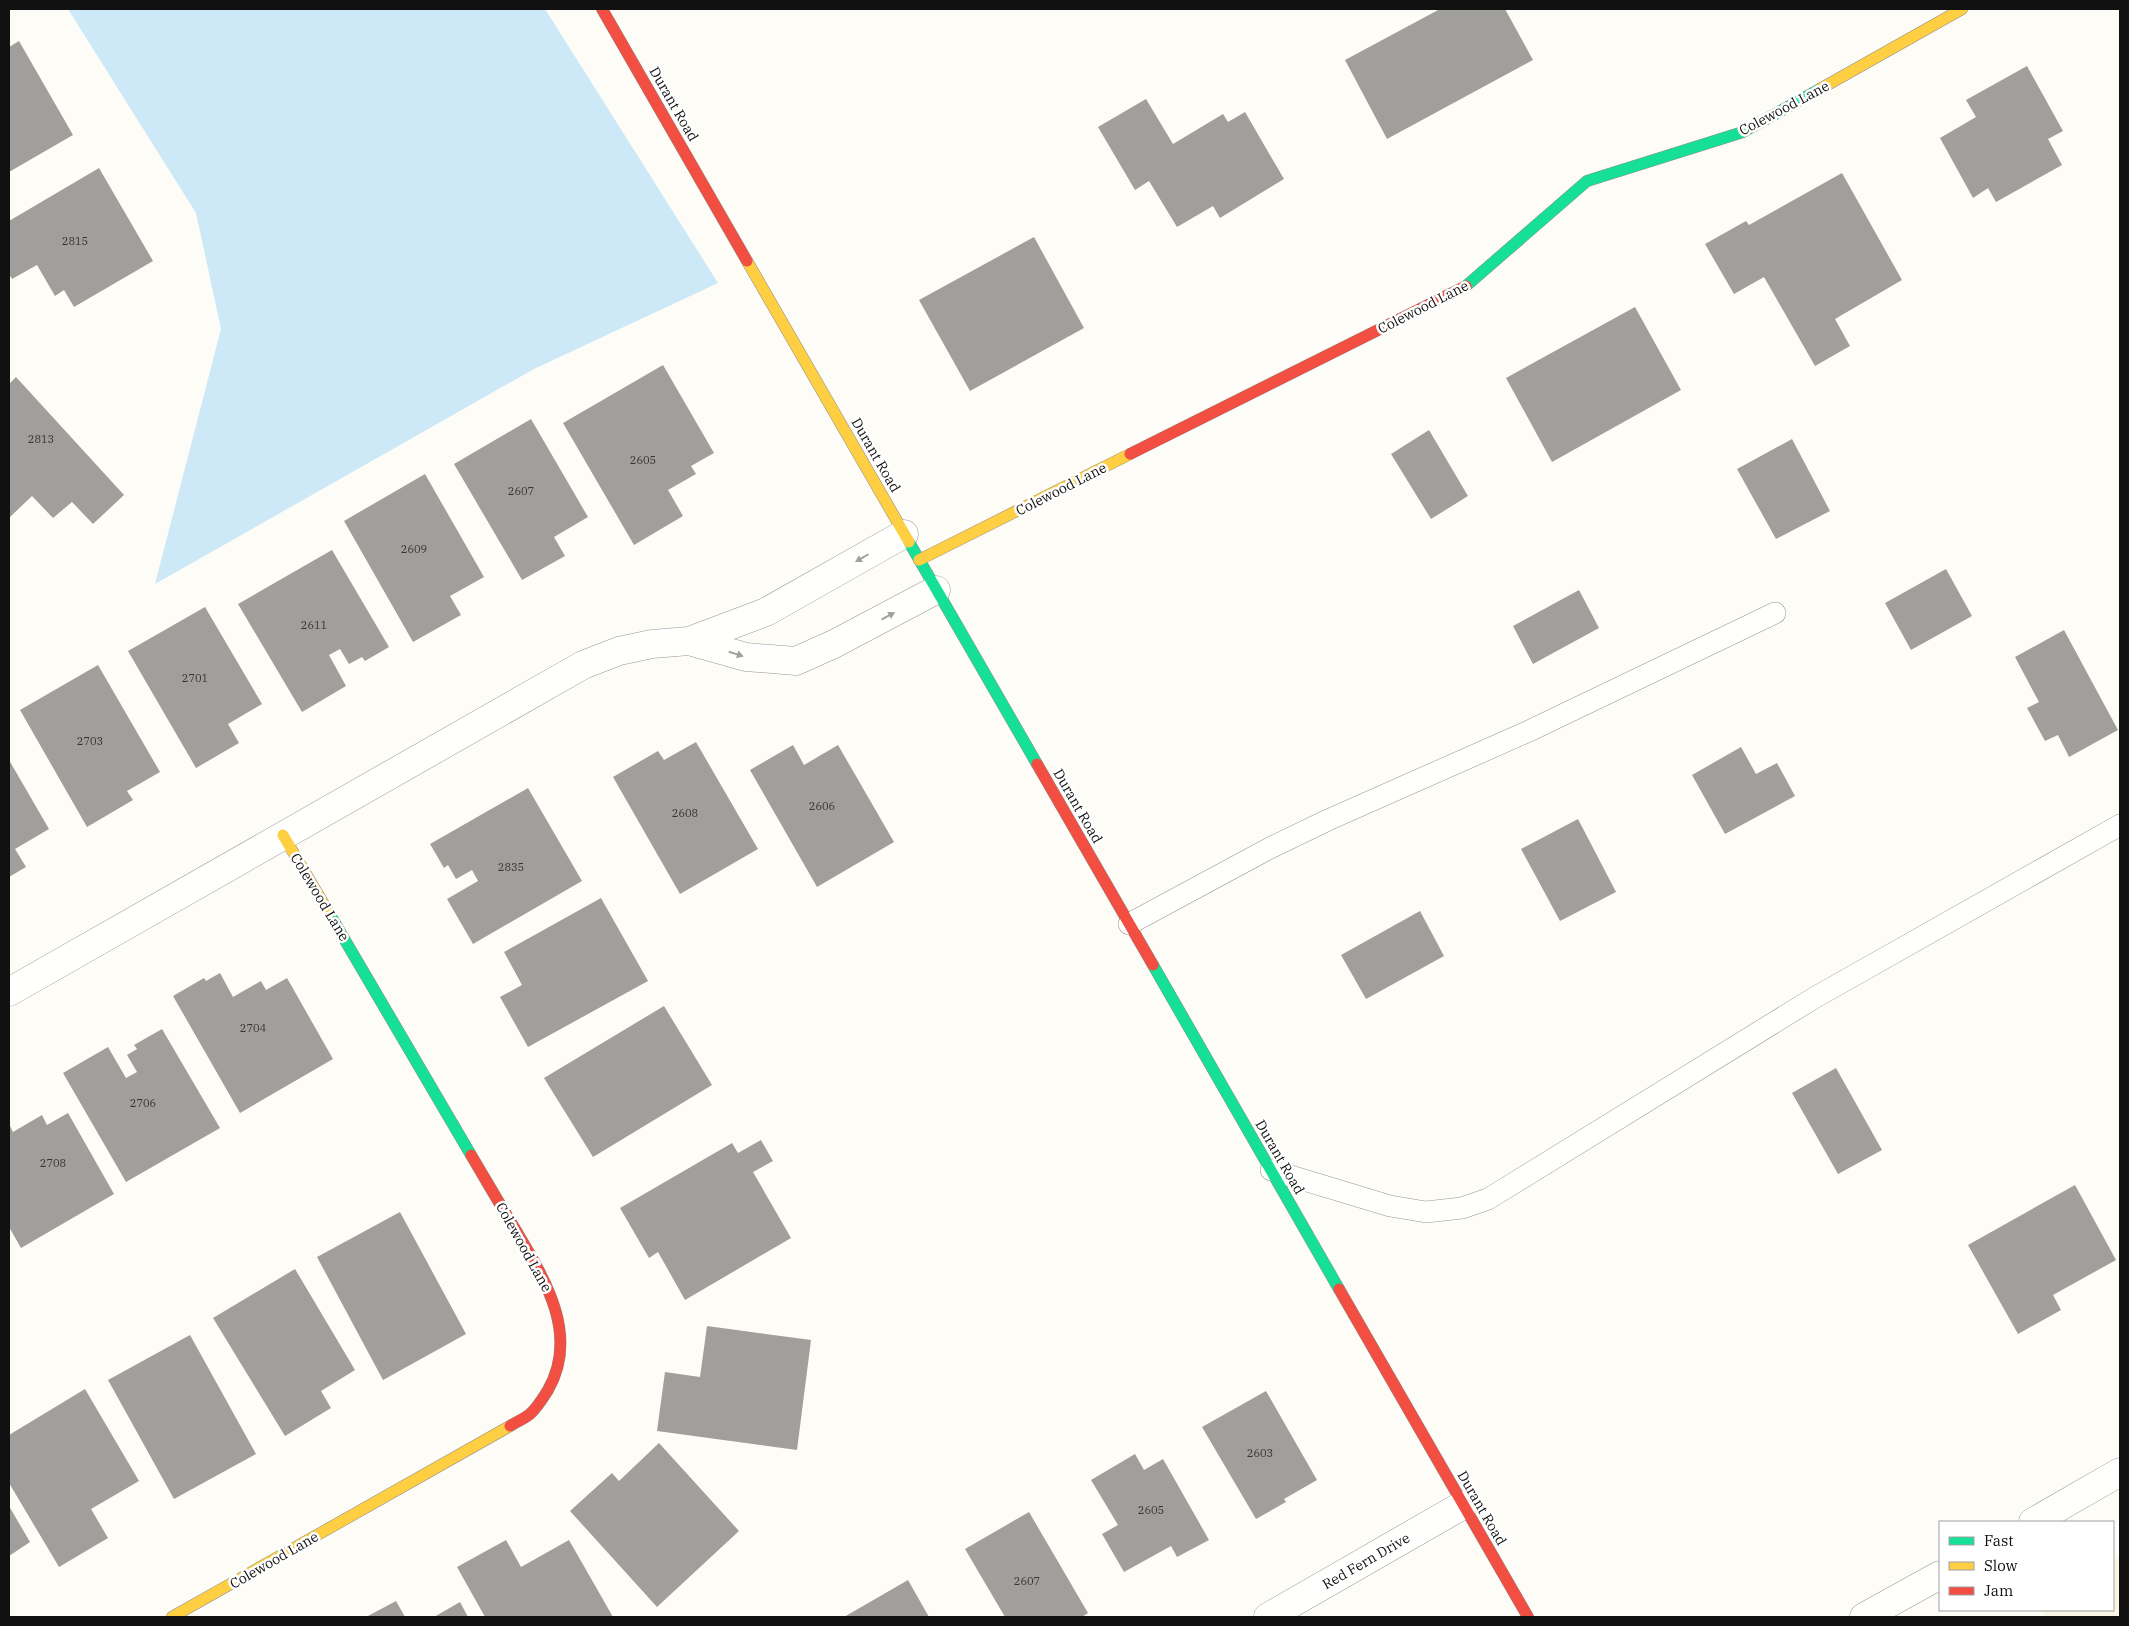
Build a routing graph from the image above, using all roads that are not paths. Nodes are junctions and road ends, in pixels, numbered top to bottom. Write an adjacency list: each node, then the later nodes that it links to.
1 (602, 9): 3 (street, Durant Road)
2 (1962, 9): 4 (street, Colewood Lane)
3 (904, 534): 4 (street, Durant Road); 7 (street, one-way to 7)
4 (919, 560): 5 (street, Durant Road)
5 (936, 590): 7 (street, one-way to 5); 10 (street, Durant Road)
6 (1775, 613): 10 (lane)
7 (689, 640): 9 (street)
8 (2120, 825): 12 (lane)
9 (283, 835): 11 (street); 17 (street, Colewood Lane)
10 (1129, 924): 12 (street, Durant Road)
11 (9, 992)
12 (1271, 1170): 14 (street, Durant Road)
13 (2120, 1472): 15 (street)
14 (1463, 1505): 18 (street, Red Fern Drive); 19 (street, Durant Road)
15 (2035, 1521)
16 (1939, 1576): 20 (street)
17 (172, 1617)
18 (1268, 1617)
19 (1528, 1617)
20 (1864, 1617)

